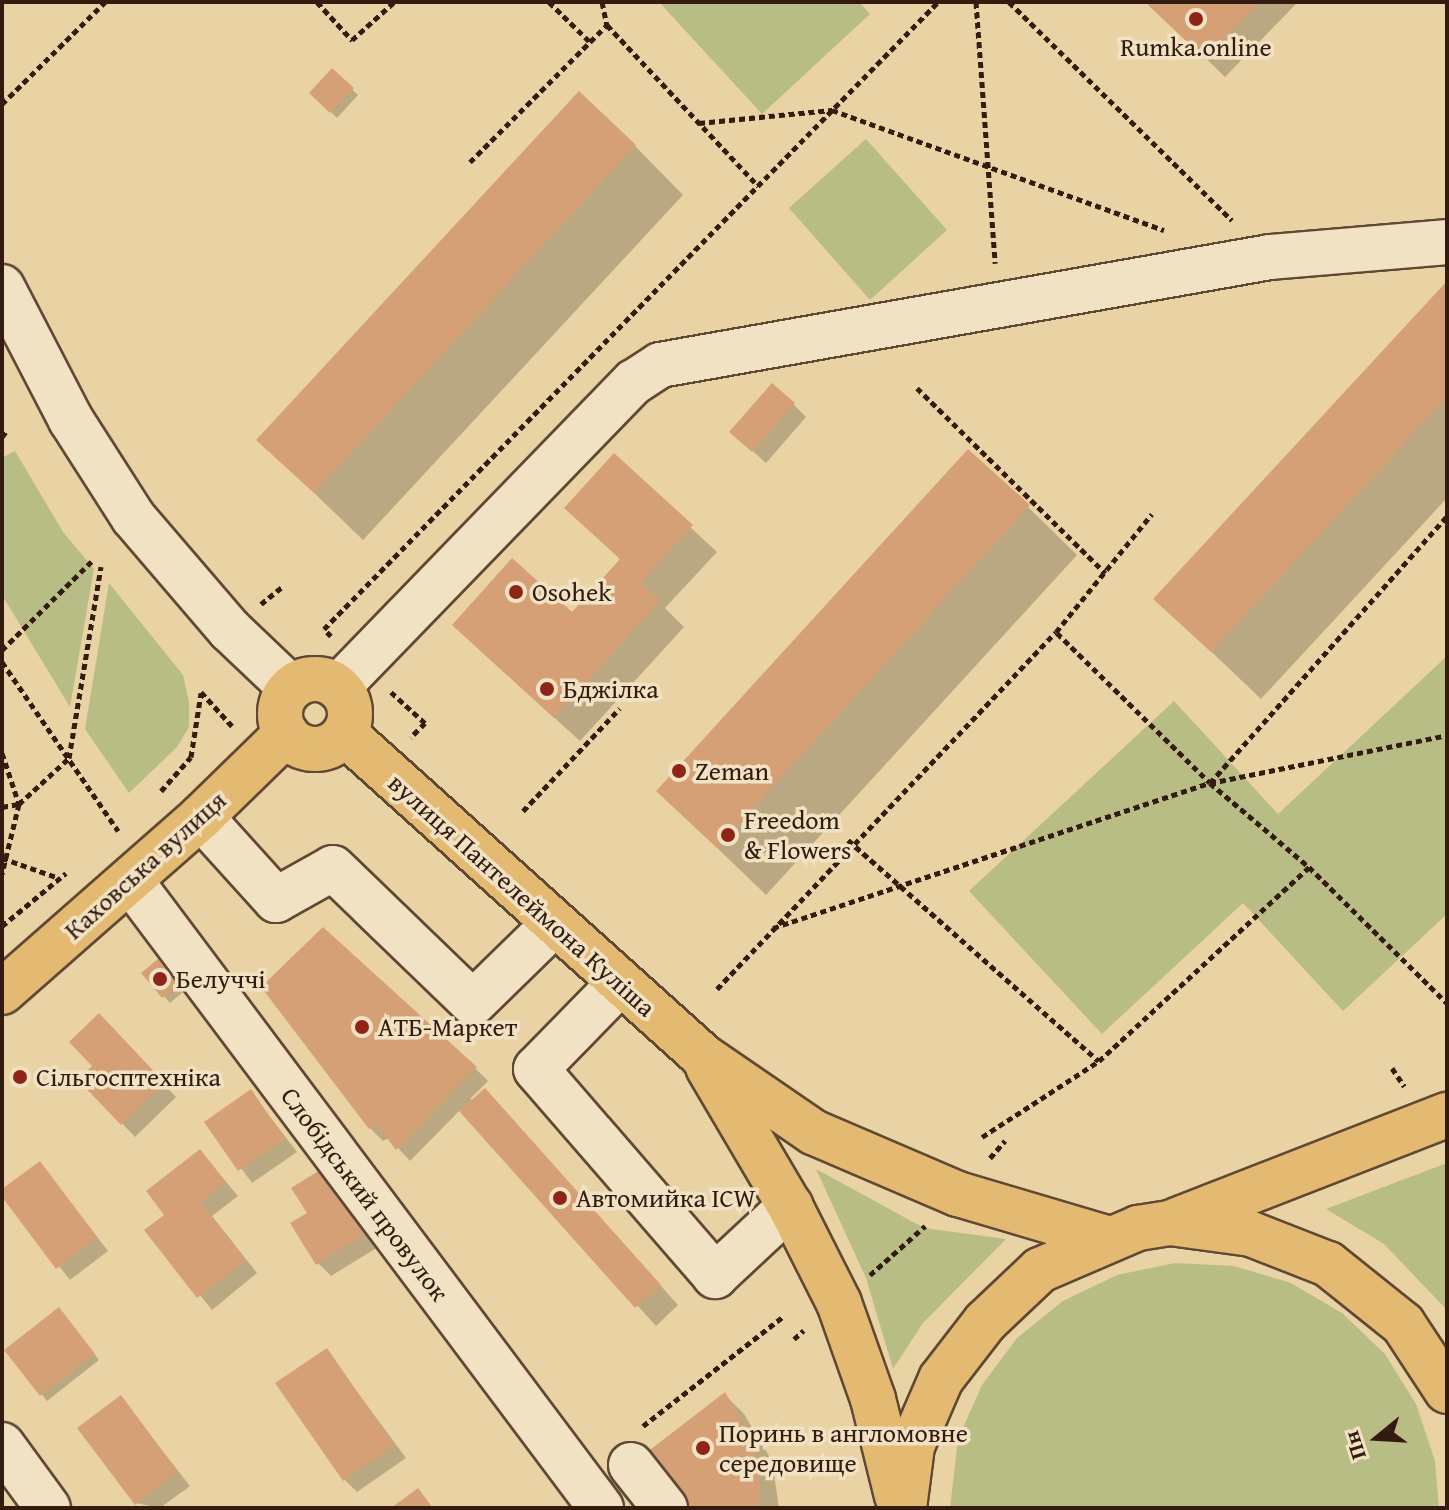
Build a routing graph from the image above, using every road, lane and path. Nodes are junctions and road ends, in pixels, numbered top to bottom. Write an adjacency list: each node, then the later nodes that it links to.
1 (105, 2): 11 (path)
2 (317, 2): 3 (path)
3 (394, 2)
4 (549, 2): 10 (path)
5 (602, 2): 9 (path)
6 (938, 2): 12 (path)
7 (976, 2): 15 (path)
8 (1009, 2): 19 (path)
9 (607, 25): 10 (path); 13 (path)
10 (590, 42): 14 (path)
11 (2, 104)
12 (832, 110): 13 (path); 15 (path); 16 (path)
13 (699, 123): 16 (path)
14 (470, 162)
15 (990, 168): 17 (path); 21 (path)
16 (758, 186): 30 (path)
17 (1171, 233)
18 (1447, 242): 19 (street)
19 (1270, 257): 21 (street)
20 (2, 287): 35 (street)
21 (997, 308): 34 (street)
22 (917, 388): 29 (path)
23 (7, 430): 24 (path)
24 (2, 437)
25 (1152, 514): 29 (path)
26 (1447, 516): 43 (path)
27 (94, 559): 32 (path)
28 (101, 567): 42 (path)
29 (1105, 573): 31 (path)
30 (324, 629)
31 (1056, 632): 43 (path); 52 (path)
32 (2, 650)
33 (2, 662): 42 (path)
34 (338, 687): 35 (main road); 39 (main road)
35 (291, 688): 38 (main road)
36 (201, 692): 44 (path)
37 (620, 708): 47 (path)
38 (286, 734): 39 (main road); 48 (main road, Каховська вулиця)
39 (345, 734): 60 (main road, вулиця Пантелеймона Куліша)
40 (1447, 735): 43 (path)
41 (2, 753): 45 (path)
42 (69, 758): 45 (path); 50 (path)
43 (1210, 783): 54 (path); 59 (path)
44 (157, 796)
45 (19, 804): 46 (path); 53 (path)
46 (2, 807)
47 (523, 811)
48 (201, 817): 58 (main road, Каховська вулиця); 60 (street)
49 (128, 822): 50 (path)
50 (118, 831): 51 (path)
51 (106, 840)
52 (850, 843): 59 (path); 62 (path)
53 (5, 859): 56 (path); 57 (path)
54 (1309, 867): 66 (path); 68 (path)
55 (72, 869): 57 (path)
56 (2, 874)
57 (60, 878): 61 (path)
58 (130, 880): 65 (main road, Каховська вулиця); 83 (street, Слобідський провулок)
59 (898, 887): 62 (path); 68 (path)
60 (554, 924): 63 (main road, вулиця Пантелеймона Куліша)
61 (2, 926)
62 (773, 928): 64 (path)
63 (620, 983): 67 (main road, вулиця Пантелеймона Куліша); 73 (street)
64 (717, 989)
65 (2, 992)
66 (1447, 1003)
67 (701, 1055): 72 (main road, вулиця Пантелеймона Куліша); 73 (main road, вулиця Пантелеймона Куліша)
68 (1099, 1061): 70 (path)
69 (1447, 1115): 74 (main road)
70 (982, 1137)
71 (1005, 1141): 72 (path)
72 (958, 1194): 75 (main road, вулиця Пантелеймона Куліша); 76 (path)
73 (790, 1206): 76 (main road, вулиця Пантелеймона Куліша)
74 (1170, 1223): 75 (main road); 79 (main road)
75 (1107, 1238): 85 (main road)
76 (839, 1303): 78 (path); 85 (main road, вулиця Пантелеймона Куліша)
77 (784, 1316): 81 (path)
78 (794, 1339)
79 (1447, 1391)
80 (2, 1445): 82 (street)
81 (635, 1447): 84 (street)
82 (48, 1508)
83 (601, 1508)
84 (665, 1508)
85 (902, 1508)

